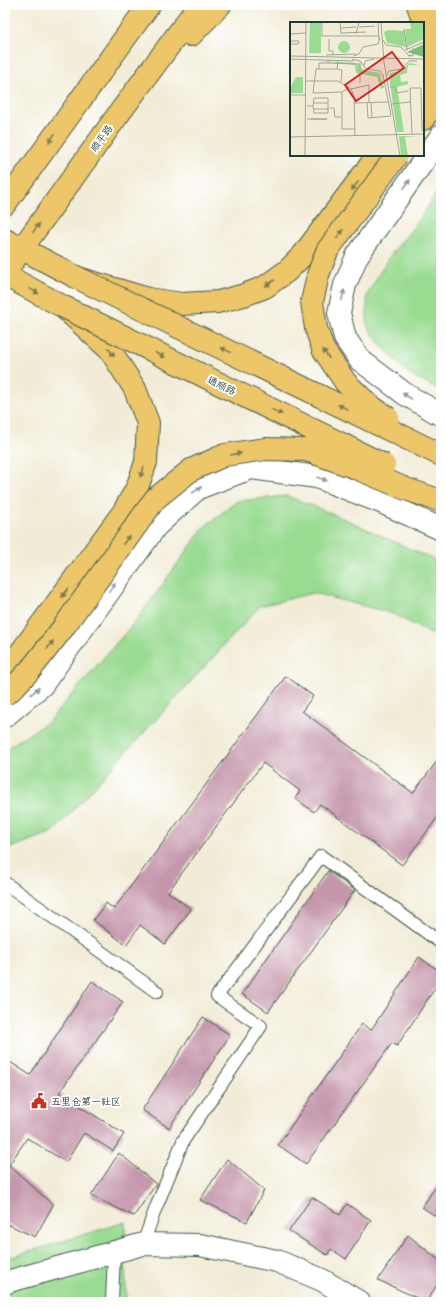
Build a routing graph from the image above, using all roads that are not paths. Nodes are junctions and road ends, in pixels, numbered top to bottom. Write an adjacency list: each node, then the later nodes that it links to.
1 (139, 5): 10 (main road)
2 (149, 5): 10 (main road)
3 (199, 5): 14 (main road, 顺平路)
4 (220, 5): 14 (main road)
5 (418, 5): 8 (main road)
6 (435, 5): 7 (main road)
7 (441, 21)
8 (423, 22)
9 (424, 27): 11 (main road)
10 (97, 76): 18 (main road, one-way to 18)
11 (424, 84)
12 (441, 84): 13 (main road)
13 (424, 118)
14 (115, 119): 20 (main road, 顺平路, one-way to 14)
15 (441, 136): 24 (street, one-way to 15)
16 (377, 156): 22 (main road, one-way to 22, bridge)
17 (396, 156): 25 (main road, one-way to 17, bridge)
18 (5, 204)
19 (5, 240): 22 (main road)
20 (5, 271)
21 (5, 275): 23 (main road, 通顺路, one-way to 23)
22 (78, 278): 26 (main road, one-way to 22, bridge)
23 (62, 306): 27 (main road, 通顺路, one-way to 27, bridge); 30 (main road, one-way to 30, bridge)
24 (441, 415)
25 (441, 449)
26 (441, 455)
27 (441, 492)
28 (441, 501): 31 (main road, one-way to 28, bridge)
29 (441, 529): 32 (street, one-way to 29)
30 (5, 674)
31 (5, 694)
32 (5, 716)
33 (5, 883): 35 (lane)
34 (441, 943): 36 (lane)
35 (157, 992)
36 (143, 1244): 37 (street); 40 (street)
37 (114, 1252): 38 (street); 39 (lane)
38 (5, 1283)
39 (112, 1302)
40 (359, 1302)

